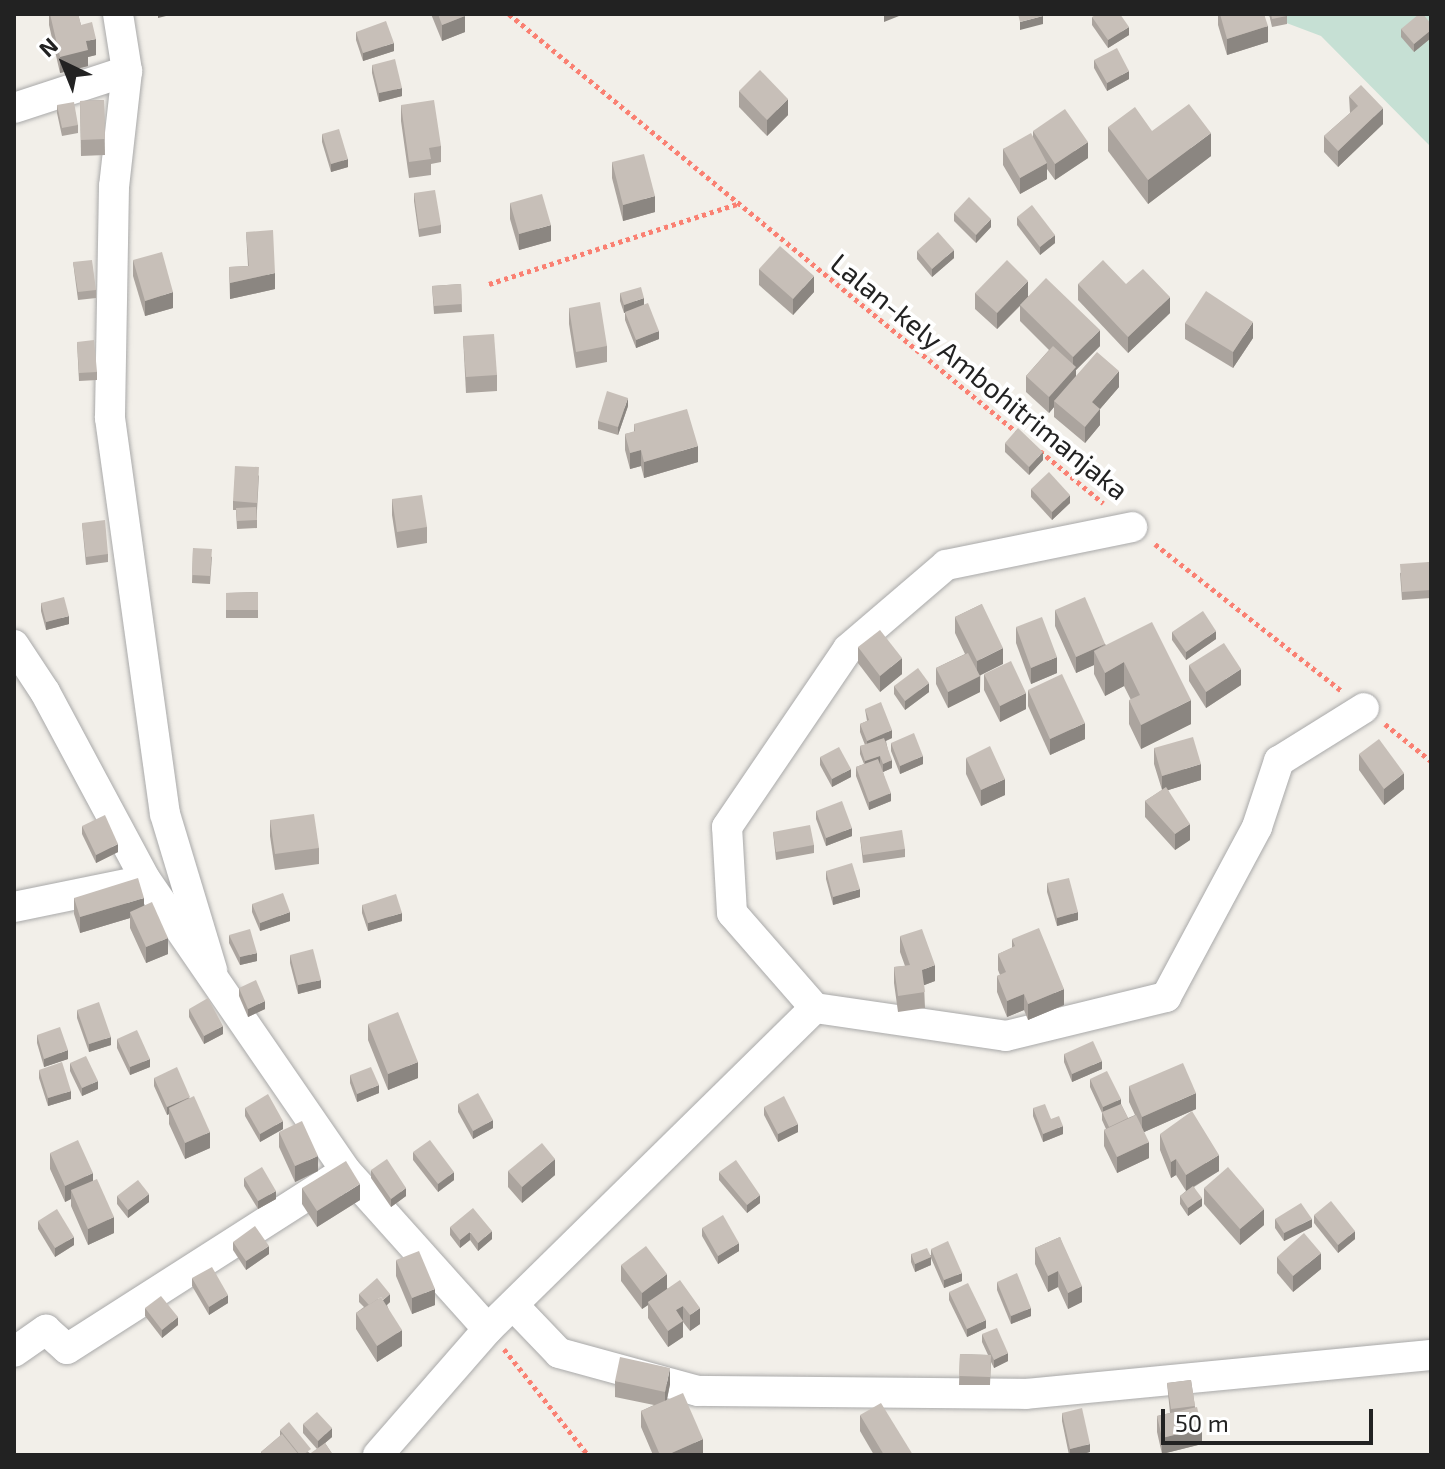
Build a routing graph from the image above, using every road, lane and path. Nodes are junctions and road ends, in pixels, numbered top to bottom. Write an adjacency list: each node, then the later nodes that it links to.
1 (118, 14): 3 (street)
2 (509, 14): 5 (path, Lalan-kely Ambohitrimanjaka)
3 (127, 71): 4 (street); 15 (street)
4 (14, 108)
5 (738, 204): 6 (path); 7 (path, Lalan-kely Ambohitrimanjaka)
6 (489, 284)
7 (1132, 527): 11 (path, Lalan-kely Ambohitrimanjaka); 16 (street)
8 (14, 645): 9 (street)
9 (45, 692): 10 (street); 13 (street)
10 (14, 694)
11 (1364, 708): 12 (path, Lalan-kely Ambohitrimanjaka); 16 (street)
12 (1431, 761)
13 (146, 880): 14 (street); 15 (street)
14 (14, 907)
15 (212, 970): 17 (street)
16 (815, 1008): 18 (street)
17 (346, 1171): 19 (street); 20 (street)
18 (513, 1305): 19 (street); 21 (street)
19 (488, 1329): 22 (street); 23 (path)
20 (14, 1352)
21 (1431, 1355)
22 (378, 1455)
23 (588, 1455)

